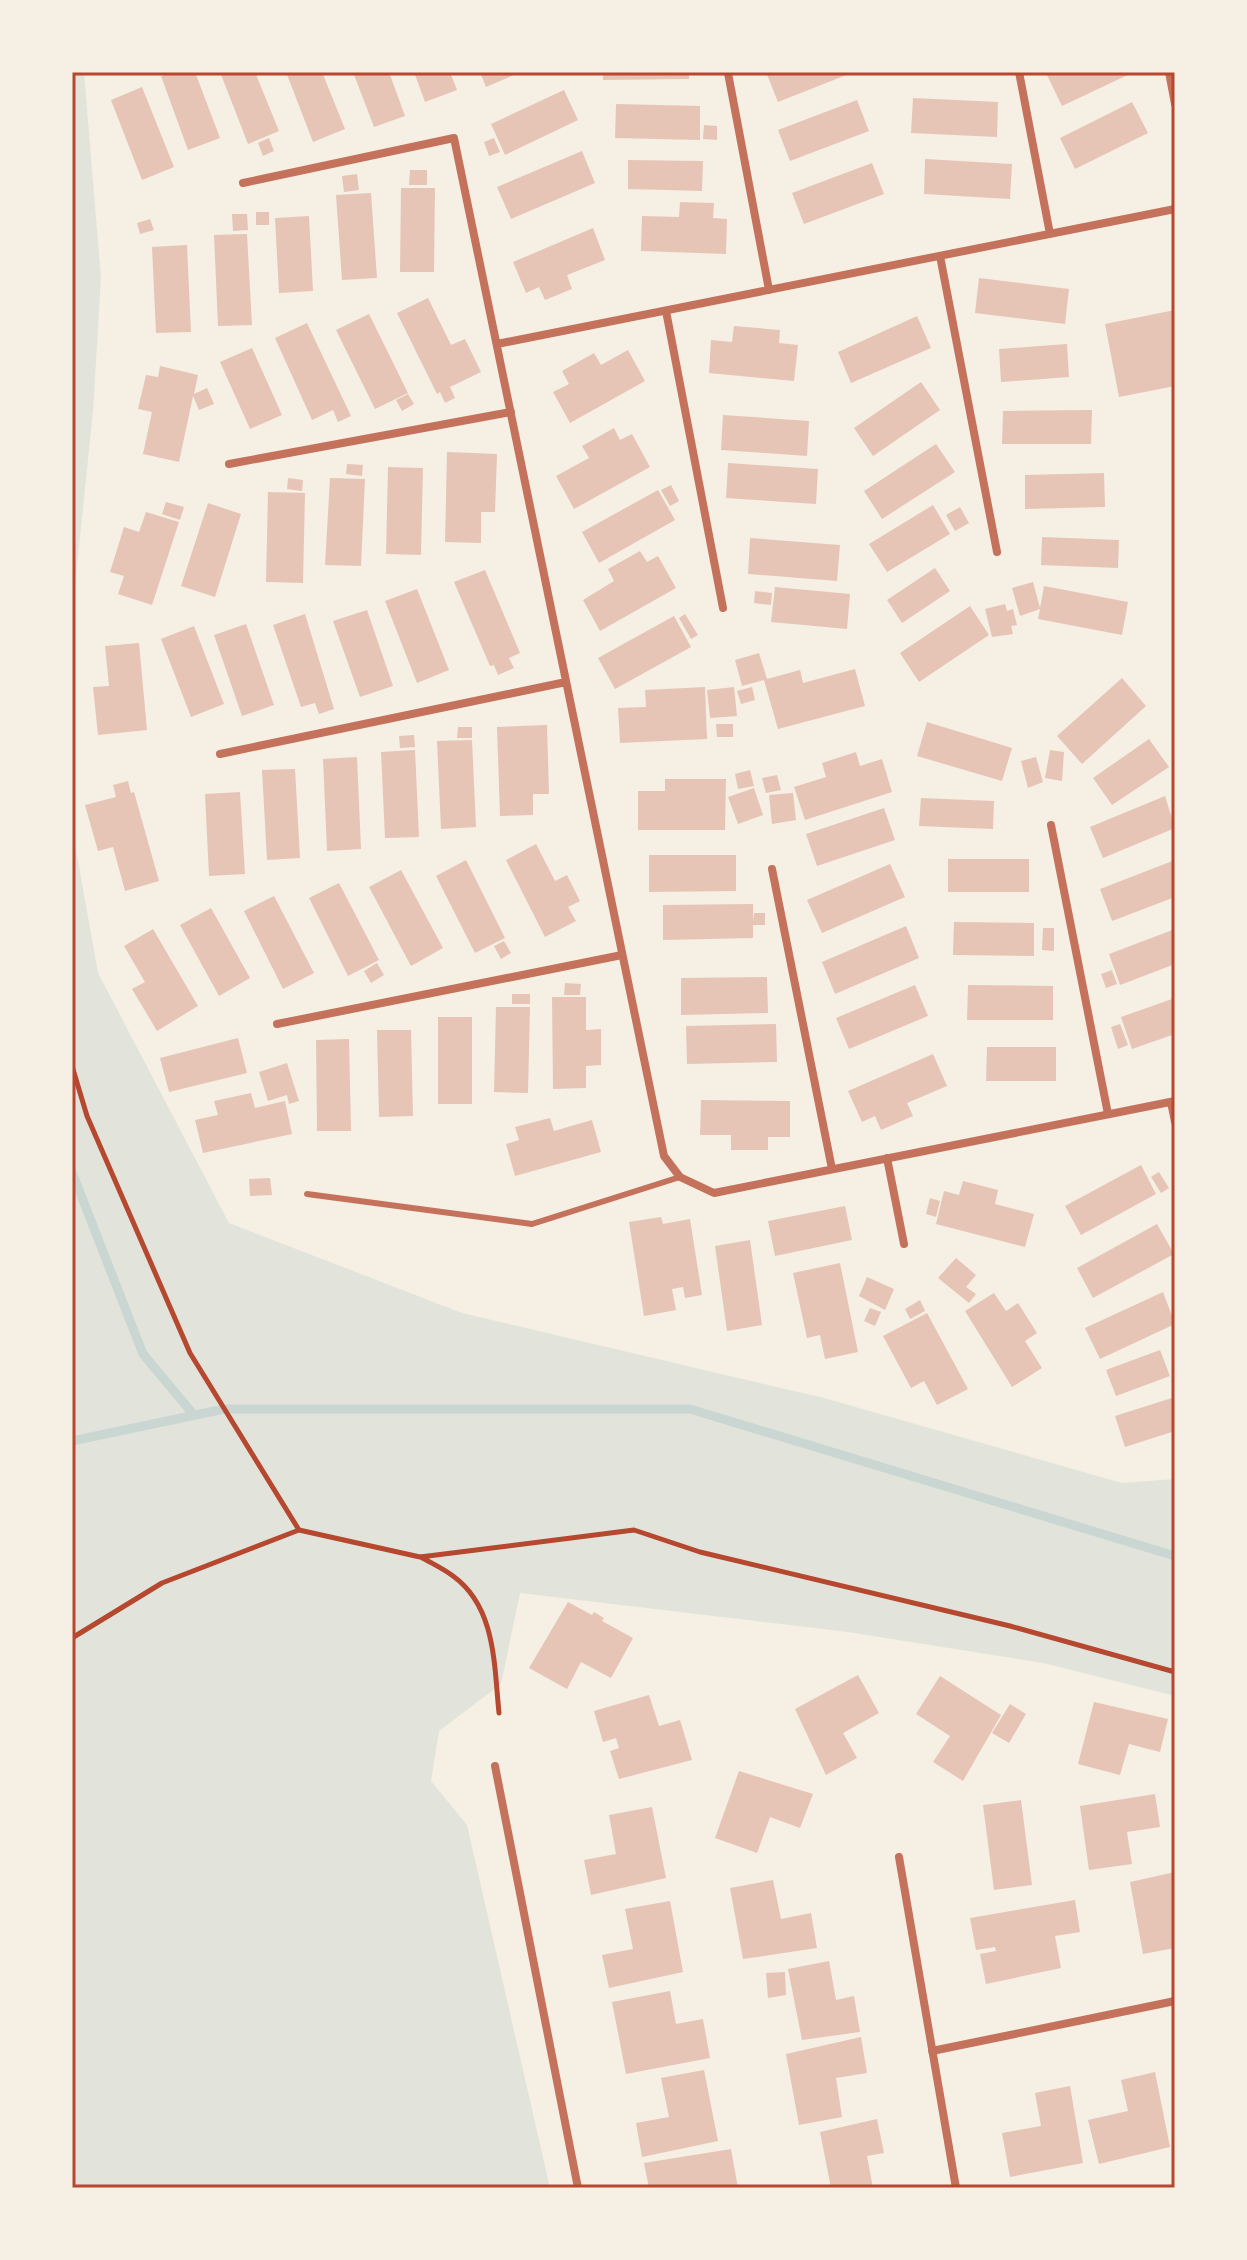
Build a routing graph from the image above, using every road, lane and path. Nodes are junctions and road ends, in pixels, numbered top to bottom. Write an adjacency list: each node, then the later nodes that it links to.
1 (1019, 72): 7 (street)
2 (1169, 72): 4 (street)
3 (728, 73): 9 (street)
4 (1175, 104)
5 (243, 183): 11 (street)
6 (1175, 209): 7 (street)
7 (1050, 234): 8 (street)
8 (940, 256): 9 (street); 14 (street)
9 (769, 290): 10 (street)
10 (666, 311): 11 (street); 15 (street)
11 (497, 344): 12 (street)
12 (511, 412): 13 (street); 16 (street)
13 (229, 464)
14 (997, 552)
15 (723, 608)
16 (566, 682): 17 (street); 20 (street)
17 (220, 754)
18 (1051, 825): 24 (street)
19 (772, 869): 27 (street)
20 (622, 955): 21 (street); 28 (street)
21 (277, 1024)
22 (72, 1066): 31 (path)
23 (1173, 1101): 24 (street); 25 (street)
24 (1108, 1114): 26 (street)
25 (1175, 1122)
26 (887, 1158): 27 (street); 30 (street)
27 (832, 1169): 28 (street)
28 (680, 1177): 29 (lane)
29 (307, 1194)
30 (904, 1244)
31 (299, 1530): 32 (path); 33 (path)
32 (420, 1557): 34 (path); 35 (path)
33 (72, 1638)
34 (1175, 1672)
35 (499, 1713)
36 (495, 1766): 40 (street)
37 (899, 1857): 39 (street)
38 (1175, 2001): 39 (street)
39 (932, 2051): 41 (street)
40 (578, 2188)
41 (956, 2188)

